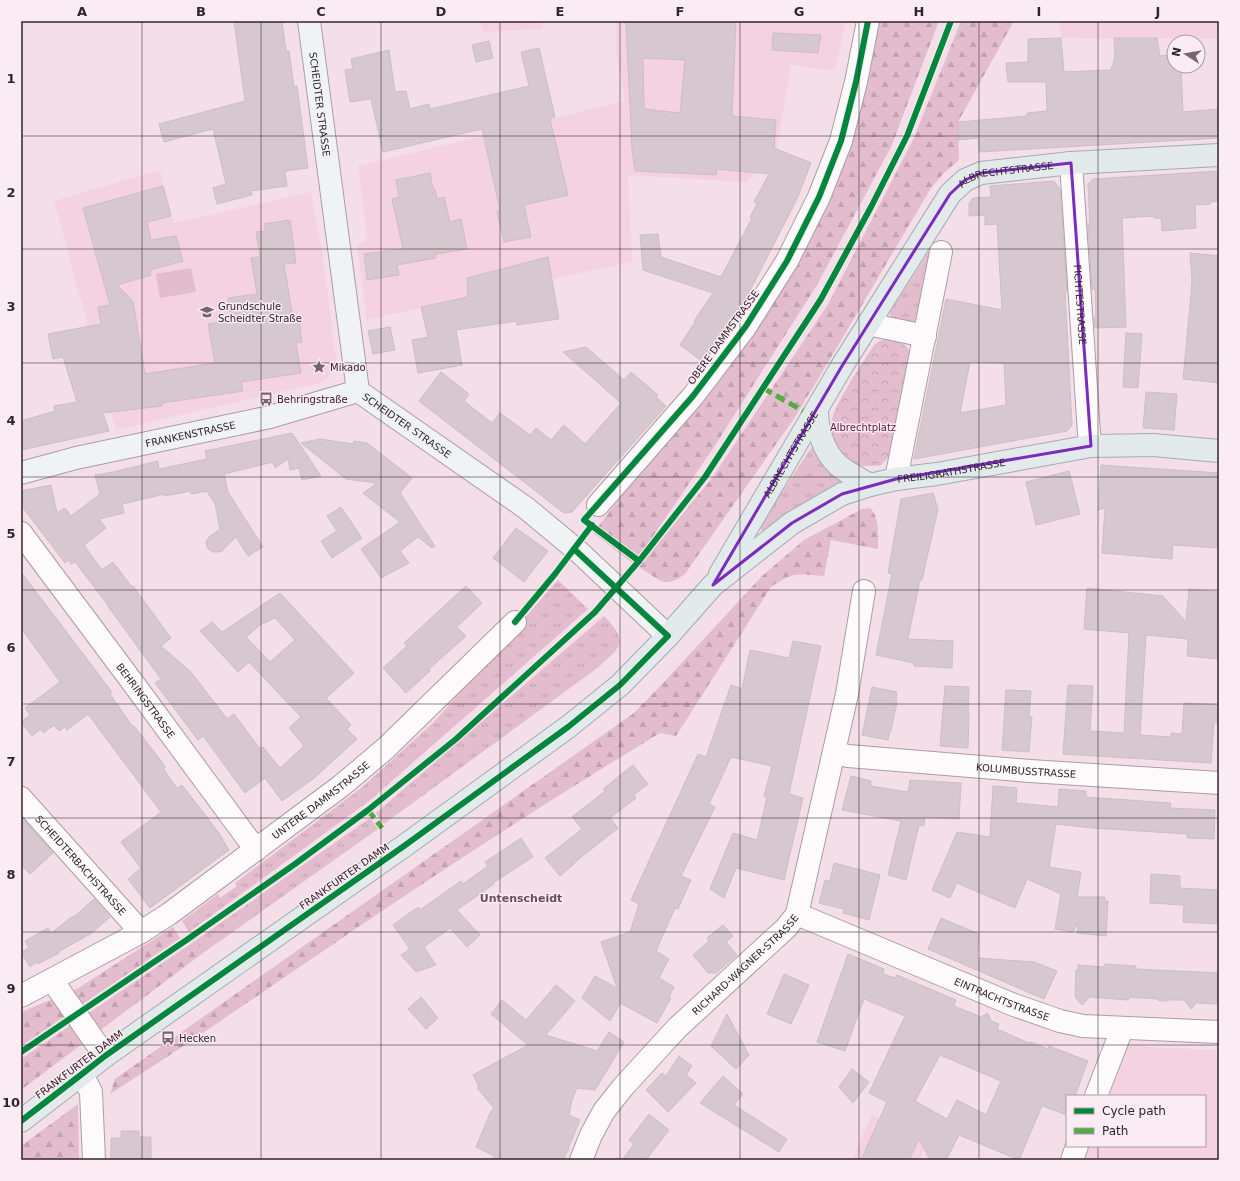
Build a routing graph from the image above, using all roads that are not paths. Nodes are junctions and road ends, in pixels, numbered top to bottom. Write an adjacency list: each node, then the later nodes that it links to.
1 (309, 21): 8 (street, SCHEIDTER STRASSE)
2 (868, 21): 15 (street, OBERE DAMMSTRASSE)
3 (1219, 155): 4 (main road, ALBRECHTSTRASSE)
4 (1071, 163): 6 (main road, ALBRECHTSTRASSE); 10 (street, FICHTESTRASSE)
5 (941, 252): 7 (street)
6 (868, 324): 7 (street); 9 (main road, ALBRECHTSTRASSE)
7 (925, 336): 13 (street)
8 (358, 391): 12 (street, FRANKENSTRASSE); 20 (street, SCHEIDTER STRASSE)
9 (817, 410): 14 (main road); 17 (main road, ALBRECHTSTRASSE)
10 (1091, 446): 11 (main road, FREILIGRATHSTRASSE); 13 (main road, FREILIGRATHSTRASSE)
11 (1219, 451)
12 (21, 473)
13 (896, 479): 14 (main road, FREILIGRATHSTRASSE)
14 (870, 485): 17 (main road, FREILIGRATHSTRASSE)
15 (598, 504)
16 (21, 533): 24 (street, BEHRINGSTRASSE)
17 (713, 585): 20 (main road, FRANKFURTER DAMM)
18 (864, 592): 21 (street, RICHARD-WAGNER-STRASSE)
19 (515, 622): 24 (street, UNTERE DAMMSTRASSE)
20 (668, 636): 31 (main road, FRANKFURTER DAMM)
21 (834, 753): 22 (street, KOLUMBUSSTRASSE); 25 (street, RICHARD-WAGNER-STRASSE)
22 (1219, 783)
23 (21, 798): 26 (street, SCHEIDTERBACHSTRASSE)
24 (256, 850): 26 (street, UNTERE DAMMSTRASSE)
25 (797, 914): 29 (street, EINTRACHTSTRASSE); 37 (street, RICHARD-WAGNER-STRASSE)
26 (141, 932): 27 (street, UNTERE DAMMSTRASSE)
27 (52, 980): 28 (street, UNTERE DAMMSTRASSE); 31 (street)
28 (21, 996)
29 (1122, 1029): 30 (street, EINTRACHTSTRASSE); 33 (street)
30 (1219, 1032)
31 (105, 1056): 32 (main road, FRANKFURTER DAMM)
32 (82, 1074): 34 (main road, FRANKFURTER DAMM); 36 (street)
33 (1096, 1095)
34 (21, 1121)
35 (1077, 1147): 38 (street)
36 (94, 1160)
37 (581, 1160)
38 (1072, 1160)

